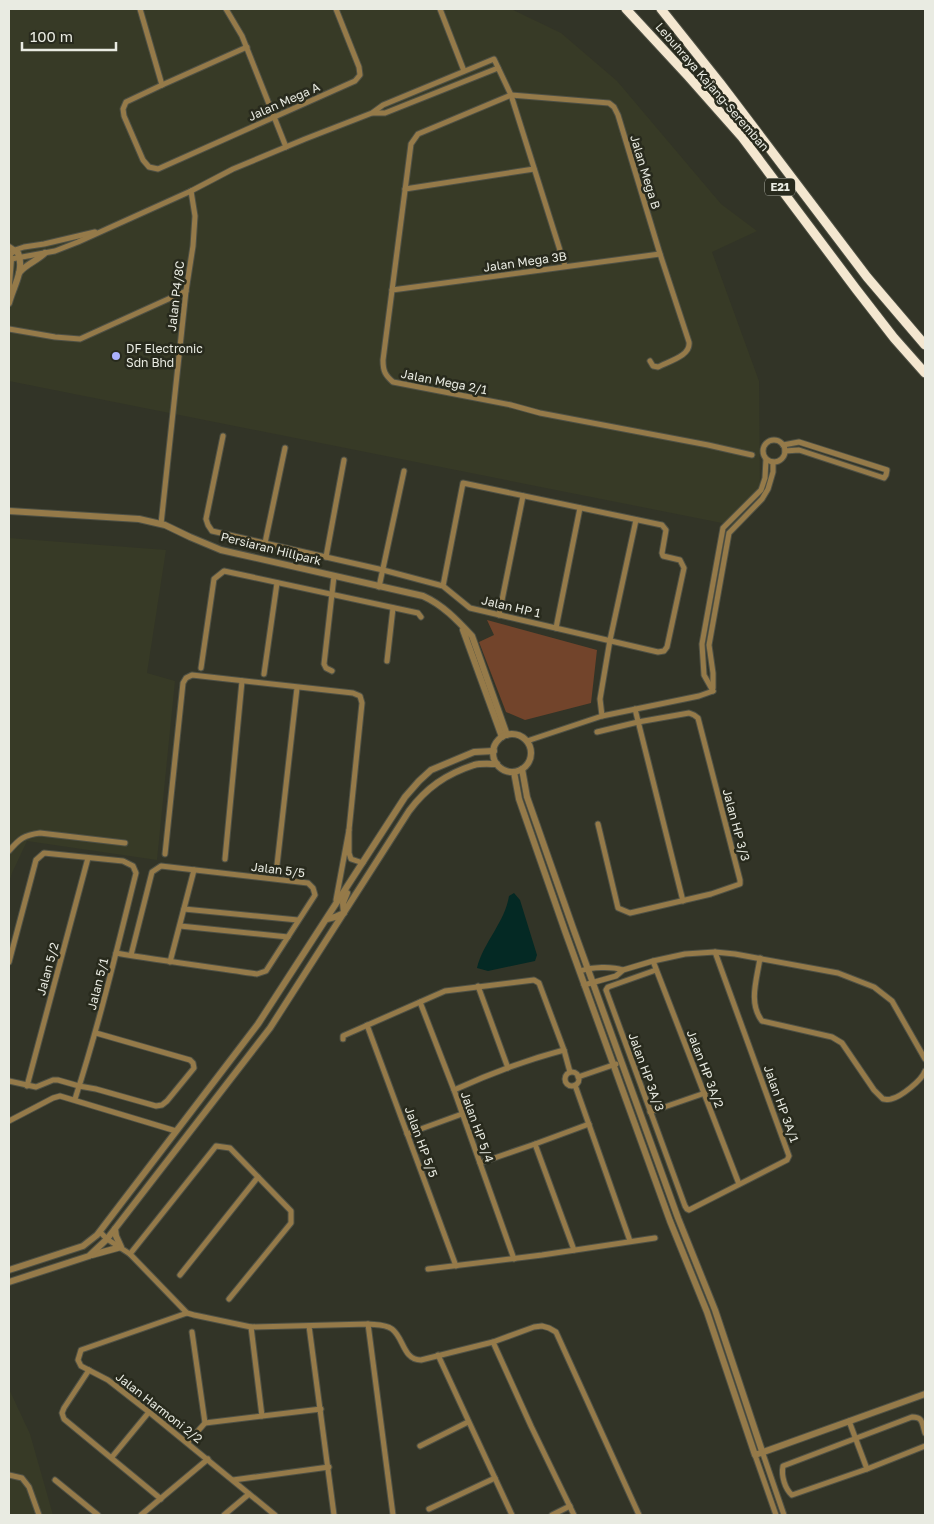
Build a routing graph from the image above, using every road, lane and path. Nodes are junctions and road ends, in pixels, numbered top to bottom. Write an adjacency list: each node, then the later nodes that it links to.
1 (140, 9): 10 (street)
2 (226, 9): 7 (street)
3 (336, 9): 13 (street, Jalan Mega A)
4 (440, 9): 9 (street)
5 (626, 9): 33 (highway, Lebuhraya Kajang-Seremban / E21)
6 (661, 9): 31 (highway, Lebuhraya Kajang-Seremban / E21)
7 (246, 47): 10 (street); 13 (street)
8 (498, 68): 9 (street); 11 (street); 12 (street)
9 (464, 71): 12 (street)
10 (162, 84): 13 (street, Jalan Mega A)
11 (511, 96): 15 (street); 16 (street, Jalan Mega 2/1); 21 (street, Jalan Mega B)
12 (372, 113): 14 (street)
13 (274, 117): 14 (street)
14 (286, 147): 17 (street)
15 (534, 169): 16 (street); 24 (street)
16 (405, 188): 26 (street, Jalan Mega 2/1)
17 (191, 191): 18 (street); 27 (street, Jalan P4/8C)
18 (105, 229): 19 (street); 20 (street)
19 (12, 249): 22 (street); 23 (street)
20 (45, 253): 23 (street); 25 (street)
21 (660, 254): 24 (street, Jalan Mega 3B); 32 (street, Jalan Mega B)
22 (9, 257): 23 (street); 28 (street)
23 (20, 257): 25 (street)
24 (564, 266): 26 (street, Jalan Mega 3B)
25 (18, 273): 28 (street)
26 (392, 290): 38 (street, Jalan Mega 2/1)
27 (186, 291): 30 (street); 47 (street, Jalan P4/8C)
28 (11, 293): 29 (street)
29 (9, 303)
30 (9, 329)
31 (925, 345)
32 (650, 361)
33 (925, 373)
34 (223, 436): 48 (street, Jalan HP 1)
35 (783, 445): 37 (street); 37 (street); 39 (street)
36 (285, 448): 48 (street)
37 (785, 451): 41 (street)
38 (752, 455)
39 (766, 459): 41 (street); 56 (street)
40 (344, 460): 49 (street)
41 (773, 462): 53 (street)
42 (404, 471): 50 (street)
43 (523, 496): 44 (street); 54 (street); 59 (street)
44 (580, 508): 46 (street); 61 (street)
45 (9, 511): 47 (street, Persiaran Hillpark)
46 (636, 520): 62 (street); 62 (street, Jalan HP 1)
47 (161, 524): 51 (street, Persiaran Hillpark)
48 (265, 543): 49 (street, Jalan HP 1)
49 (326, 557): 50 (street, Jalan HP 1)
50 (383, 570): 54 (street, Jalan HP 1); 55 (street)
51 (334, 576): 55 (street, Persiaran Hillpark); 57 (street)
52 (277, 583): 57 (street); 64 (street); 66 (street)
53 (720, 584): 56 (street); 69 (street)
54 (444, 586): 59 (street, Jalan HP 1)
55 (379, 587): 74 (street, Persiaran Hillpark)
56 (711, 589): 69 (street)
57 (332, 595): 58 (street); 65 (street)
58 (393, 608): 60 (street); 63 (street)
59 (499, 616): 61 (street, Jalan HP 1)
60 (422, 617)
61 (556, 628): 62 (street, Jalan HP 1)
62 (610, 640): 71 (street)
63 (387, 661)
64 (201, 668)
65 (332, 671)
66 (264, 674)
67 (242, 681): 68 (street); 84 (street); 86 (street)
68 (297, 688): 81 (street); 88 (street)
69 (713, 691): 70 (street)
70 (635, 709): 71 (street); 72 (street)
71 (602, 716): 75 (street)
72 (638, 722): 73 (street); 91 (street); 91 (street, Jalan HP 3/3)
73 (597, 732)
74 (505, 736): 75 (street); 76 (street)
75 (527, 741): 78 (street)
76 (494, 751): 77 (street); 87 (street)
77 (497, 764): 79 (street); 94 (street)
78 (522, 769): 79 (street); 106 (street)
79 (514, 772): 109 (street)
80 (598, 824): 91 (street)
81 (349, 830): 87 (street); 92 (street)
82 (125, 843): 83 (street)
83 (9, 852)
84 (165, 854)
85 (88, 858): 100 (street, Jalan 5/1); 104 (street); 129 (street, Jalan 5/2)
86 (225, 859)
87 (363, 863): 90 (street)
88 (277, 865)
89 (194, 870): 93 (street); 96 (street, Jalan 5/5); 101 (street, Jalan 5/5)
90 (356, 874): 92 (street); 94 (street)
91 (683, 901)
92 (335, 906): 95 (street)
93 (184, 909): 96 (street); 97 (street)
94 (344, 913): 95 (street); 116 (street)
95 (327, 918): 114 (street)
96 (298, 920): 98 (street, Jalan 5/5)
97 (180, 926): 98 (street); 105 (street)
98 (288, 937): 105 (street, Jalan 5/5)
99 (715, 952): 102 (street); 103 (street); 143 (street, Jalan HP 3A/1)
100 (116, 953): 101 (street, Jalan 5/5); 117 (street, Jalan 5/1)
101 (131, 955): 105 (street, Jalan 5/5)
102 (760, 958): 120 (street); 124 (street)
103 (653, 961): 107 (street); 108 (street, Jalan HP 3A/2)
104 (9, 962)
105 (170, 962)
106 (587, 969): 107 (street); 109 (street); 110 (street)
107 (624, 970): 110 (street)
108 (656, 970): 132 (street, Jalan HP 3A/2); 134 (street, Jalan HP 3A/3)
109 (580, 971): 111 (street)
110 (592, 982): 111 (street); 121 (street)
111 (584, 985): 122 (street)
112 (478, 986): 113 (street); 119 (street); 123 (street)
113 (420, 1002): 115 (street); 131 (street, Jalan HP 5/4)
114 (258, 1024): 116 (street); 138 (street)
115 (367, 1025): 118 (street); 139 (street, Jalan HP 5/5)
116 (270, 1028): 145 (street)
117 (96, 1033): 130 (street, Jalan 5/1); 130 (street)
118 (343, 1039)
119 (564, 1050): 123 (street); 125 (street)
120 (925, 1059)
121 (621, 1062): 122 (street); 181 (street)
122 (613, 1065): 126 (street); 182 (street)
123 (508, 1068): 131 (street)
124 (925, 1071)
125 (570, 1072): 126 (street); 128 (street)
126 (578, 1077): 128 (street)
127 (9, 1081): 129 (street)
128 (575, 1085): 137 (street)
129 (27, 1086): 130 (street)
130 (79, 1086): 133 (street, Jalan 5/1)
131 (454, 1090): 135 (street, Jalan HP 5/4)
132 (704, 1093): 134 (street); 143 (street, Jalan HP 3A/2)
133 (75, 1100): 136 (street); 138 (street)
134 (650, 1112): 144 (street, Jalan HP 3A/3)
135 (462, 1114): 139 (street); 141 (street, Jalan HP 5/4)
136 (9, 1121)
137 (589, 1124): 140 (street); 149 (street)
138 (176, 1132): 146 (street)
139 (407, 1134): 155 (street, Jalan HP 5/5)
140 (535, 1144): 141 (street); 151 (street)
141 (480, 1163): 154 (street, Jalan HP 5/4)
142 (258, 1177): 152 (street); 158 (street); 160 (street)
143 (739, 1184): 144 (street, Jalan HP 3A/1)
144 (690, 1210)
145 (115, 1229): 148 (street); 150 (street)
146 (100, 1232): 148 (street); 157 (street)
147 (655, 1238): 149 (street)
148 (108, 1239): 150 (street); 153 (street)
149 (630, 1241): 151 (street)
150 (120, 1247): 152 (street); 153 (street)
151 (574, 1250): 154 (street)
152 (130, 1254): 161 (street)
153 (89, 1256): 159 (street)
154 (514, 1259): 155 (street)
155 (456, 1266): 156 (street)
156 (428, 1269)
157 (9, 1270)
158 (180, 1275)
159 (9, 1282)
160 (229, 1299)
161 (187, 1313): 164 (street); 168 (street)
162 (368, 1324): 163 (street); 167 (street); 201 (street)
163 (309, 1326): 164 (street); 170 (street)
164 (251, 1327): 172 (street)
165 (192, 1332): 175 (street)
166 (493, 1342): 167 (street); 193 (street); 205 (street)
167 (438, 1355): 174 (street)
168 (89, 1370): 171 (street, Jalan Harmoni 2/2); 183 (street)
169 (925, 1394): 173 (street)
170 (321, 1409): 172 (street); 185 (street)
171 (149, 1412): 178 (street, Jalan Harmoni 2/2); 183 (street)
172 (262, 1416): 175 (street)
173 (849, 1421): 177 (street); 181 (street)
174 (468, 1422): 179 (street); 188 (street)
175 (205, 1423): 178 (street)
176 (925, 1433): 177 (street)
177 (856, 1438): 186 (street); 186 (street)
178 (188, 1442): 184 (street, Jalan Harmoni 2/2)
179 (420, 1446)
180 (925, 1446): 186 (street)
181 (762, 1451): 182 (street); 207 (street)
182 (755, 1455): 206 (street)
183 (112, 1457): 192 (street)
184 (208, 1459): 190 (street, Jalan Harmoni 2/2); 192 (street)
185 (328, 1467): 190 (street); 200 (street)
186 (867, 1469)
187 (9, 1475): 195 (street)
188 (495, 1478): 194 (street); 202 (street)
189 (55, 1480): 196 (street)
190 (233, 1480): 191 (street, Jalan Harmoni 2/2)
191 (249, 1494): 198 (street); 199 (street, Jalan Harmoni 2/2)
192 (161, 1499): 197 (street)
193 (570, 1506): 203 (street); 204 (street)
194 (429, 1509)
195 (38, 1515)
196 (98, 1515)
197 (142, 1515)
198 (224, 1515)
199 (276, 1515)
200 (334, 1515)
201 (393, 1515)
202 (512, 1515)
203 (552, 1515)
204 (574, 1515)
205 (639, 1515)
206 (776, 1515)
207 (784, 1515)

